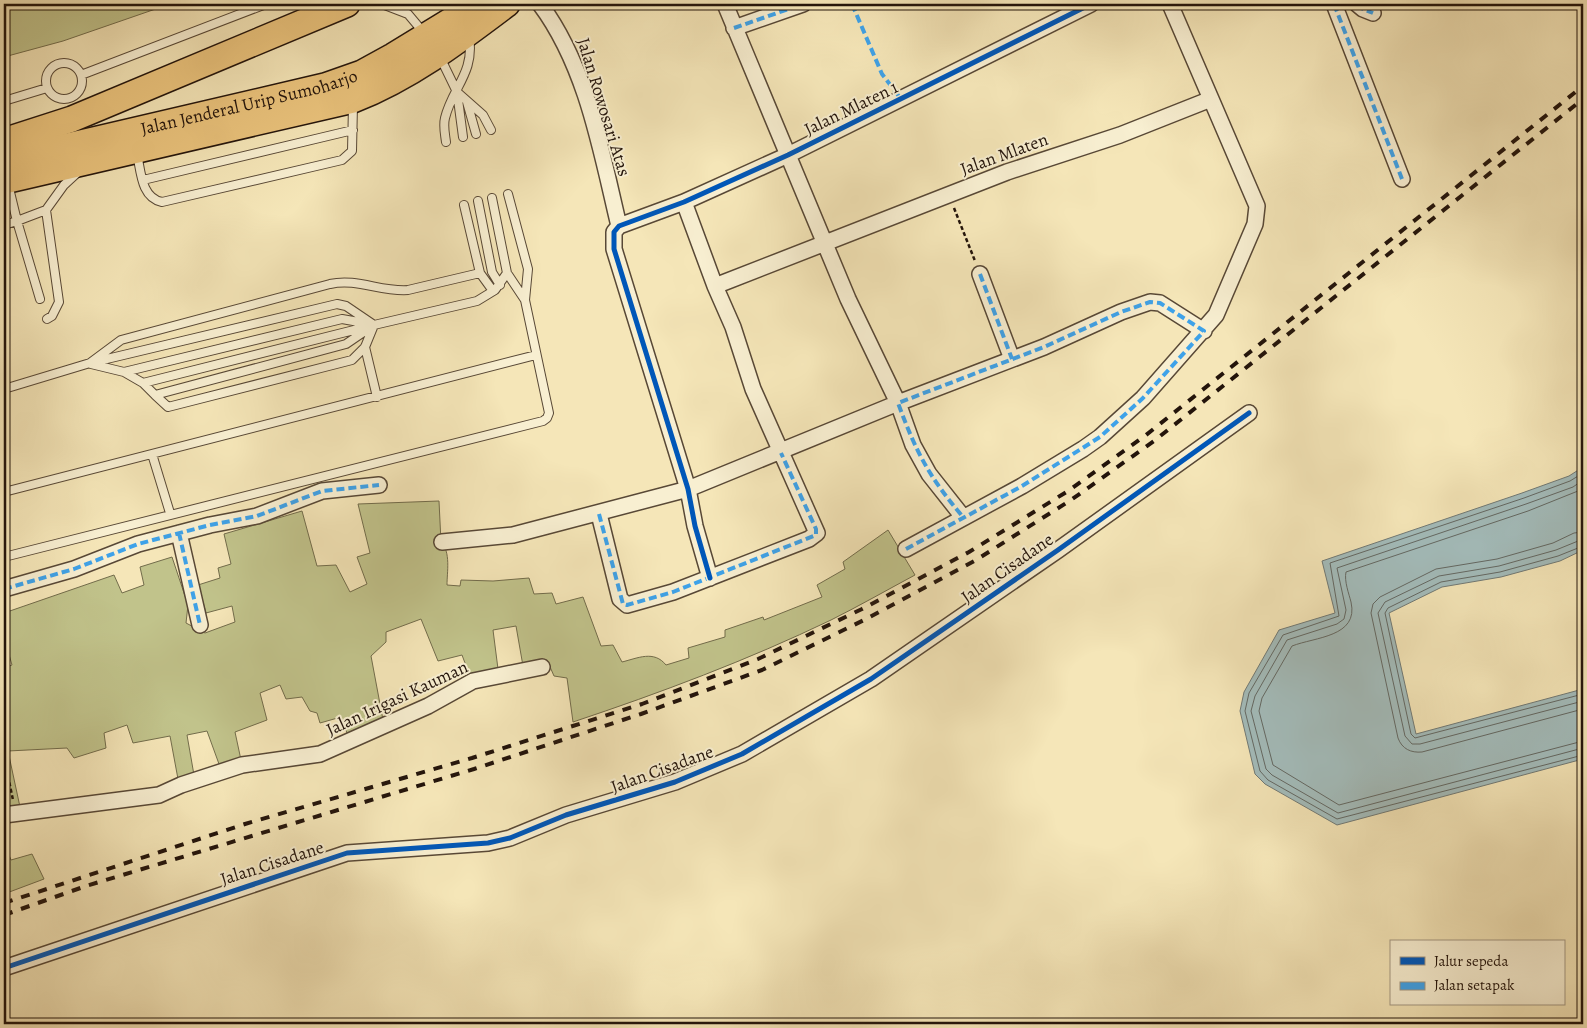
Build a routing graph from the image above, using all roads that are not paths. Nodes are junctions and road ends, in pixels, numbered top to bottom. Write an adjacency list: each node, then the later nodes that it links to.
1 (266, 4): 17 (lane)
2 (347, 4): 28 (highway, Jalan Jenderal Urip Sumoharjo)
3 (382, 4): 16 (lane)
4 (478, 4): 14 (highway)
5 (507, 4): 14 (highway)
6 (540, 4): 44 (street, Jalan Rowosari Atas)
7 (725, 4): 15 (street)
8 (803, 4): 15 (street)
9 (1091, 4): 31 (street, Jalan Mlaten 1)
10 (1170, 4): 20 (street)
11 (1334, 4): 34 (street)
12 (1357, 4): 13 (street)
13 (1373, 12)
14 (457, 18): 16 (highway); 19 (lane)
15 (734, 28): 31 (street)
16 (433, 46): 19 (lane); 21 (highway); 33 (highway, Jalan Jenderal Urip Sumoharjo)
17 (81, 75): 18 (lane); 18 (lane)
18 (47, 88): 22 (lane)
19 (458, 92): 23 (lane); 27 (lane); 29 (lane)
20 (1211, 99): 45 (street, Jalan Mlaten); 56 (street)
21 (353, 100): 24 (lane); 30 (highway)
22 (4, 101)
23 (466, 102): 25 (lane); 26 (lane)
24 (353, 130): 35 (lane); 35 (lane)
25 (491, 130)
26 (476, 134)
27 (463, 137)
28 (4, 141)
29 (446, 142)
30 (136, 148): 32 (highway); 35 (lane)
31 (788, 154): 39 (street, Jalan Mlaten 1); 45 (street)
32 (89, 161): 33 (highway); 41 (lane)
33 (5, 174): 42 (lane)
34 (1402, 179)
35 (143, 180)
36 (508, 194): 53 (lane)
37 (492, 198): 47 (lane)
38 (478, 202): 49 (lane)
39 (684, 202): 44 (street, Jalan Mlaten 1); 50 (street)
40 (464, 205): 46 (lane)
41 (46, 210): 42 (lane); 54 (lane)
42 (17, 221): 43 (lane); 52 (lane)
43 (4, 225)
44 (619, 226): 71 (street)
45 (826, 244): 50 (street, Jalan Mlaten); 66 (street)
46 (480, 273): 51 (lane); 60 (lane)
47 (507, 273): 49 (lane); 53 (lane)
48 (980, 274): 59 (street)
49 (500, 285): 51 (lane)
50 (715, 286): 68 (street)
51 (493, 291): 55 (lane)
52 (40, 299)
53 (525, 300): 58 (lane)
54 (47, 320)
55 (374, 325): 57 (lane); 60 (lane); 61 (lane); 62 (lane); 64 (lane)
56 (1204, 331): 59 (street); 75 (street)
57 (365, 347): 64 (lane); 65 (lane)
58 (536, 355): 65 (lane); 73 (lane)
59 (1012, 359): 66 (street)
60 (90, 363): 61 (lane); 63 (lane)
61 (124, 372): 62 (lane)
62 (143, 382): 64 (lane)
63 (4, 389)
64 (155, 395)
65 (378, 397): 69 (lane)
66 (898, 403): 68 (street); 75 (street)
67 (1249, 413): 85 (street, Jalan Cisadane)
68 (781, 453): 71 (street); 80 (street)
69 (152, 454): 72 (lane); 73 (lane)
70 (379, 485): 76 (street)
71 (688, 490): 74 (street); 80 (street)
72 (4, 492)
73 (170, 513): 79 (lane)
74 (599, 514): 77 (street); 80 (street)
75 (963, 517): 78 (street)
76 (179, 533): 81 (street); 82 (street)
77 (442, 542)
78 (906, 549)
79 (4, 557)
80 (710, 578)
81 (4, 589)
82 (200, 625)
83 (542, 667): 84 (street, Jalan Irigasi Kauman)
84 (10, 814)
85 (4, 968)

